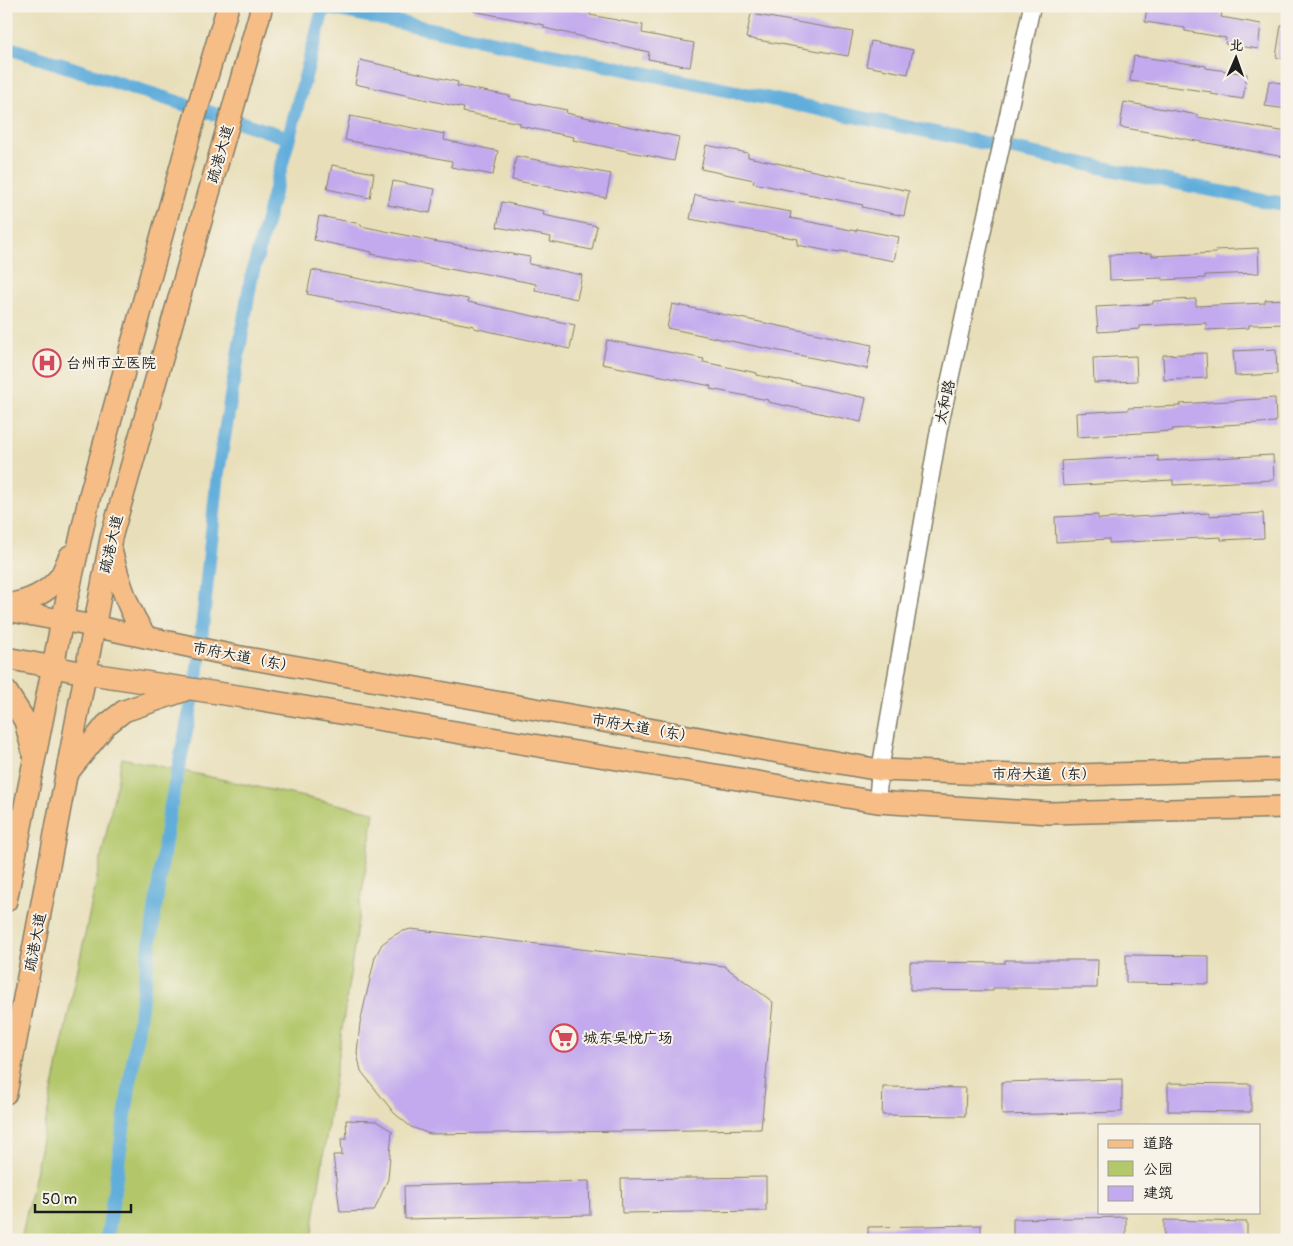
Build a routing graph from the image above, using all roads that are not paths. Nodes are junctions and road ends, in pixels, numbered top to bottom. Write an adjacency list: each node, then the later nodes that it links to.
1 (228, 6): 4 (main road, 疏港大道)
2 (262, 6): 5 (main road, 疏港大道)
3 (1032, 6): 18 (street, 太和路)
4 (82, 534): 6 (main road); 8 (main road, 疏港大道)
5 (109, 545): 9 (main road, 疏港大道); 10 (main road)
6 (6, 605)
7 (6, 610): 8 (main road, 市府大道（东）)
8 (62, 621): 9 (main road, 市府大道（东）); 12 (main road, 疏港大道)
9 (93, 626): 10 (main road, 市府大道（东）); 13 (main road, 疏港大道)
10 (154, 639): 18 (main road, 市府大道（东）)
11 (6, 658): 12 (main road)
12 (53, 667): 13 (main road); 16 (main road, 疏港大道)
13 (85, 674): 14 (main road); 19 (main road, 疏港大道)
14 (190, 689): 19 (main road); 20 (main road)
15 (6, 691): 16 (main road)
16 (34, 760): 22 (main road, 疏港大道)
17 (1287, 769): 18 (main road, 市府大道（东）)
18 (880, 770): 20 (street, 太和路)
19 (66, 776): 23 (main road, 疏港大道)
20 (877, 802): 21 (main road)
21 (1287, 807)
22 (6, 901)
23 (6, 1093)

